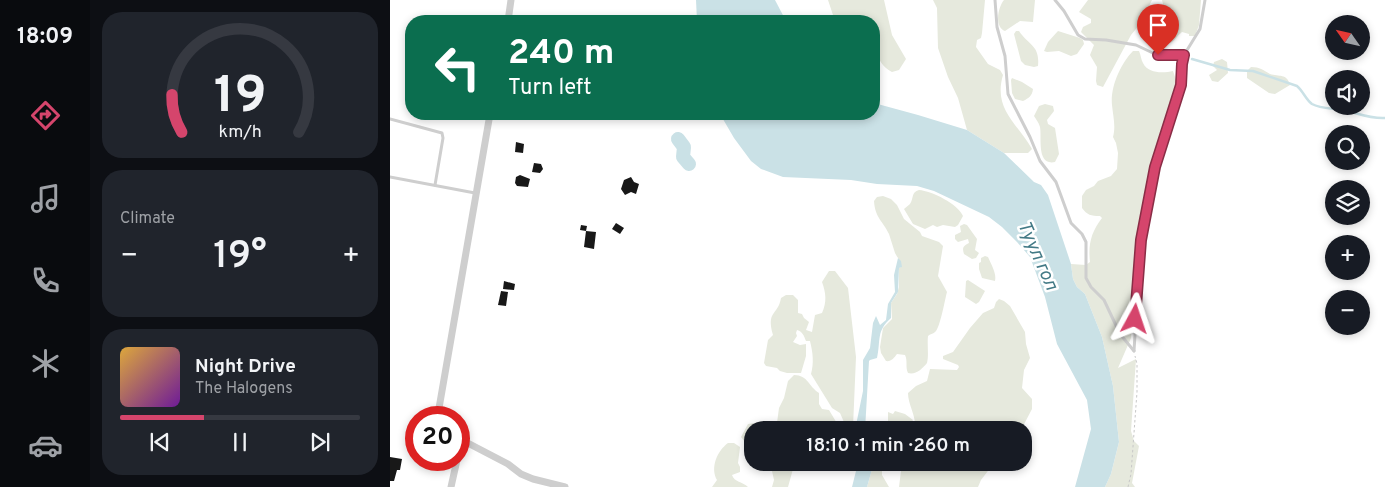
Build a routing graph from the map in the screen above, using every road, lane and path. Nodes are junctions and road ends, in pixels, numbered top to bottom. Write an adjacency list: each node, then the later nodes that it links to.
1 (511, 0): 5 (street)
2 (995, 0): 12 (lane)
3 (1055, 0): 6 (lane)
4 (1205, 0): 6 (lane)
5 (509, 15)
6 (1184, 55): 12 (lane)
7 (390, 120): 10 (lane)
8 (489, 120): 11 (street)
9 (390, 177): 10 (lane)
10 (434, 185): 11 (lane)
11 (476, 193): 13 (street)
12 (1134, 351): 18 (path)
13 (439, 406)
14 (470, 444): 17 (street)
15 (455, 471): 16 (street)
16 (451, 487)
17 (565, 487)
18 (1128, 487)

